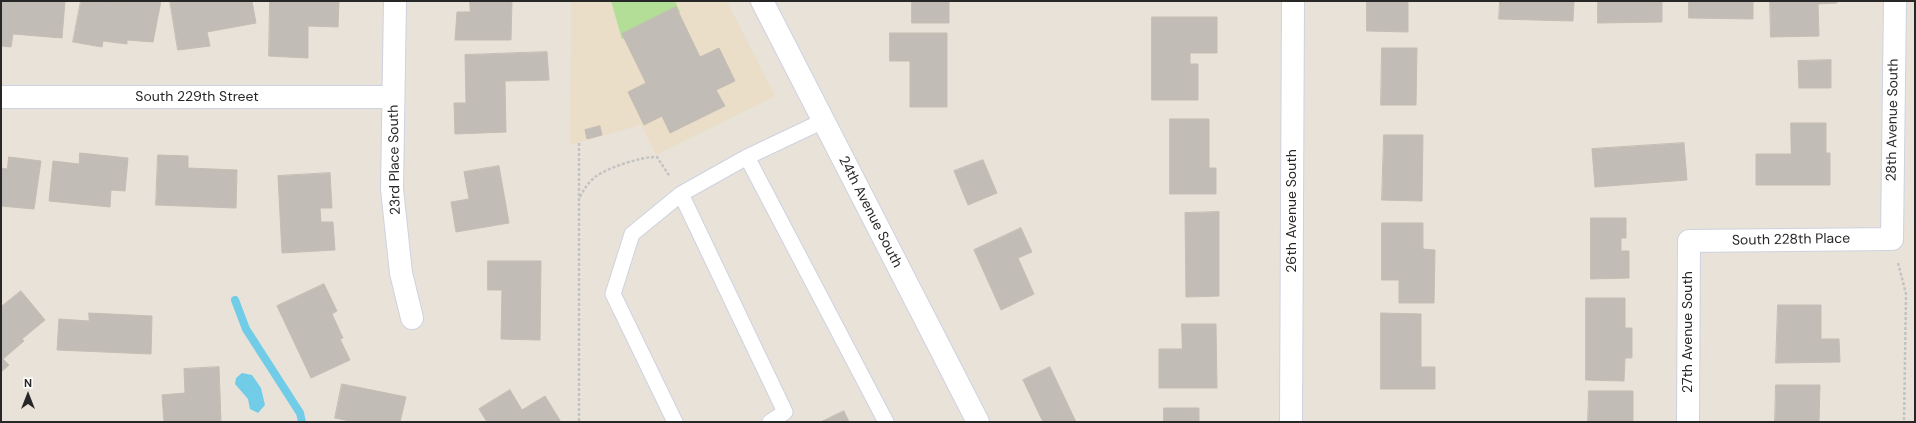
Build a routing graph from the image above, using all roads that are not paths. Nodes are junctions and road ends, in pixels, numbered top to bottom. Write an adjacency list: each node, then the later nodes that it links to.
1 (395, 1): 6 (street, 23rd Place South)
2 (762, 1): 7 (street, 24th Avenue South)
3 (1293, 1): 17 (street, 26th Avenue South)
4 (1895, 1): 10 (street, 28th Avenue South)
5 (1, 97): 6 (street, South 229th Street)
6 (393, 97): 12 (street, 23rd Place South)
7 (823, 121): 8 (lane); 16 (street, 24th Avenue South)
8 (747, 157): 9 (lane); 15 (lane)
9 (681, 194): 13 (lane); 14 (lane)
10 (1892, 239): 11 (street, South 228th Place)
11 (1689, 241): 18 (street, 27th Avenue South)
12 (412, 318)
13 (675, 422)
14 (770, 422)
15 (886, 422)
16 (978, 422)
17 (1291, 422)
18 (1688, 422)

